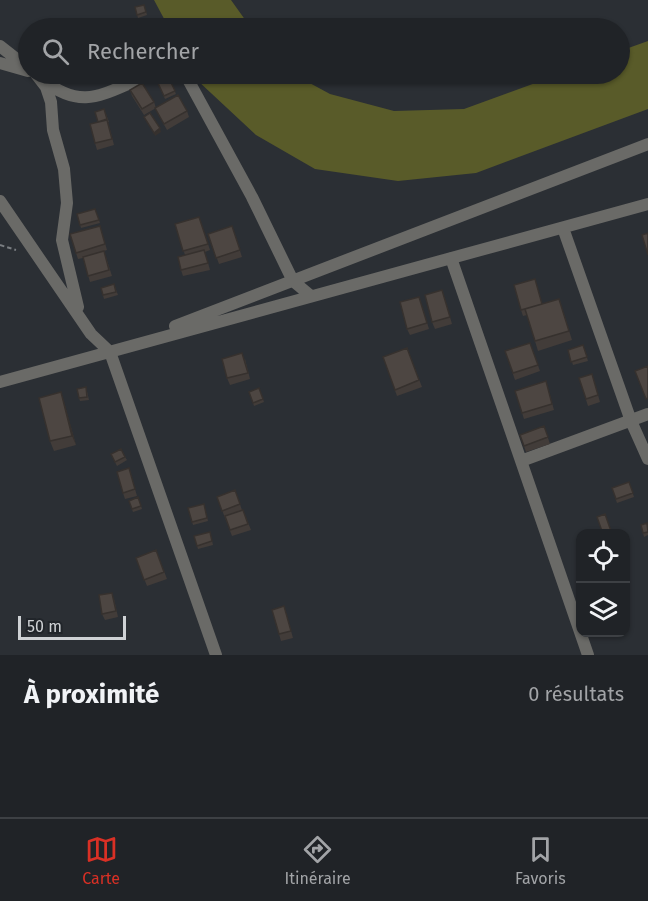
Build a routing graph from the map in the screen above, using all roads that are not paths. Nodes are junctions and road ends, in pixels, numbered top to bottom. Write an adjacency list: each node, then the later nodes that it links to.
1 (0, 46): 2 (street)
2 (18, 61)
3 (0, 63): 4 (street)
4 (18, 68)
5 (44, 84): 16 (street)
6 (48, 84): 7 (street)
7 (128, 84)
8 (190, 84): 14 (street)
9 (648, 144): 14 (street)
10 (0, 201): 16 (street)
11 (648, 204): 12 (street)
12 (562, 228): 13 (street); 20 (street)
13 (451, 258): 15 (street); 22 (street)
14 (293, 281): 15 (street); 17 (street)
15 (311, 296): 17 (street)
16 (82, 319): 17 (street)
17 (110, 352): 18 (street); 23 (street)
18 (0, 382)
19 (648, 414): 20 (street)
20 (632, 421): 21 (street); 22 (street)
21 (648, 459)
22 (521, 462): 24 (street)
23 (216, 655)
24 (588, 655)

